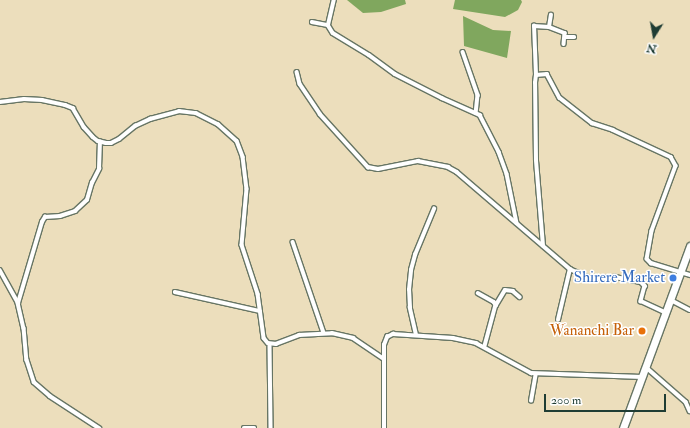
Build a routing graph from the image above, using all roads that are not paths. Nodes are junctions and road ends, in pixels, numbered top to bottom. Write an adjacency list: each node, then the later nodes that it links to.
1 (334, 0): 4 (street)
2 (551, 15): 5 (street)
3 (312, 22): 4 (street)
4 (328, 25): 13 (street)
5 (549, 27): 6 (street); 11 (street)
6 (565, 37): 7 (street); 8 (street)
7 (574, 37)
8 (564, 44)
9 (463, 52): 13 (street)
10 (296, 72): 16 (street)
11 (536, 75): 18 (street); 22 (street)
12 (0, 102): 14 (street)
13 (476, 113): 16 (street)
14 (100, 142): 28 (street); 31 (street)
15 (434, 209): 35 (street)
16 (518, 223): 18 (street)
17 (293, 242): 34 (street)
18 (543, 246): 20 (street)
19 (689, 251): 22 (highway)
20 (570, 269): 32 (street); 33 (street)
21 (0, 270): 28 (street)
22 (680, 271): 23 (street); 27 (highway)
23 (690, 275)
24 (175, 292): 31 (street)
25 (478, 293): 29 (street)
26 (520, 297): 29 (street)
27 (670, 300): 30 (street); 32 (highway)
28 (18, 303): 45 (street)
29 (496, 305): 37 (street)
30 (690, 310)
31 (260, 311): 36 (street)
32 (665, 312): 39 (highway)
33 (558, 320)
34 (324, 332): 36 (street); 38 (street)
35 (416, 335): 37 (street); 38 (street)
36 (270, 344): 48 (street)
37 (485, 346): 40 (street)
38 (384, 359): 49 (street)
39 (646, 367): 41 (highway); 43 (street)
40 (536, 374): 41 (street); 42 (street)
41 (642, 377): 50 (highway)
42 (530, 401)
43 (689, 404): 44 (street)
44 (690, 411)
45 (99, 428)
46 (244, 428): 47 (street)
47 (254, 428)
48 (271, 428)
49 (384, 428)
50 (624, 428)

